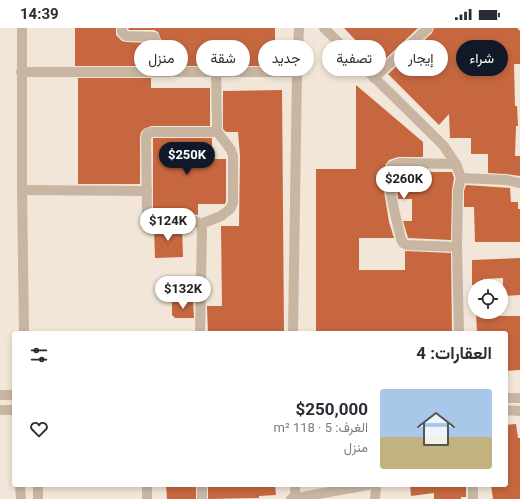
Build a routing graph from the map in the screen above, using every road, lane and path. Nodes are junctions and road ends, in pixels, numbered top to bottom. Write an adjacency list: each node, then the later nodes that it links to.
1 (22, 28): 8 (street)
2 (122, 28): 6 (street)
3 (299, 28): 7 (street)
4 (324, 28): 12 (street)
5 (428, 28): 12 (street)
6 (155, 40)
7 (298, 40)
8 (21, 72): 9 (street); 17 (street)
9 (134, 72)
10 (216, 76): 13 (street)
11 (297, 76): 23 (street)
12 (374, 78): 14 (street)
13 (216, 130): 18 (street); 19 (street)
14 (456, 164): 15 (street); 20 (street)
15 (461, 178): 16 (street); 20 (street)
16 (520, 183)
17 (22, 190): 18 (street); 21 (street)
18 (147, 191): 19 (street)
19 (201, 224): 22 (street)
20 (457, 247): 24 (street)
21 (24, 331)
22 (200, 331)
23 (293, 331)
24 (459, 331)
25 (0, 394): 26 (street)
26 (12, 395)
27 (508, 398): 28 (street)
28 (520, 398)
29 (0, 410): 30 (street)
30 (12, 410)
31 (508, 410): 32 (street)
32 (520, 410)
33 (20, 487): 42 (street)
34 (38, 487): 43 (street)
35 (147, 487): 44 (street)
36 (202, 487): 45 (street)
37 (295, 487): 46 (street)
38 (363, 487): 41 (street)
39 (376, 487): 47 (street)
40 (473, 487): 48 (street)
41 (342, 495): 46 (street)
42 (21, 499)
43 (38, 499)
44 (147, 499)
45 (202, 499)
46 (294, 499)
47 (375, 499)
48 (473, 499)

